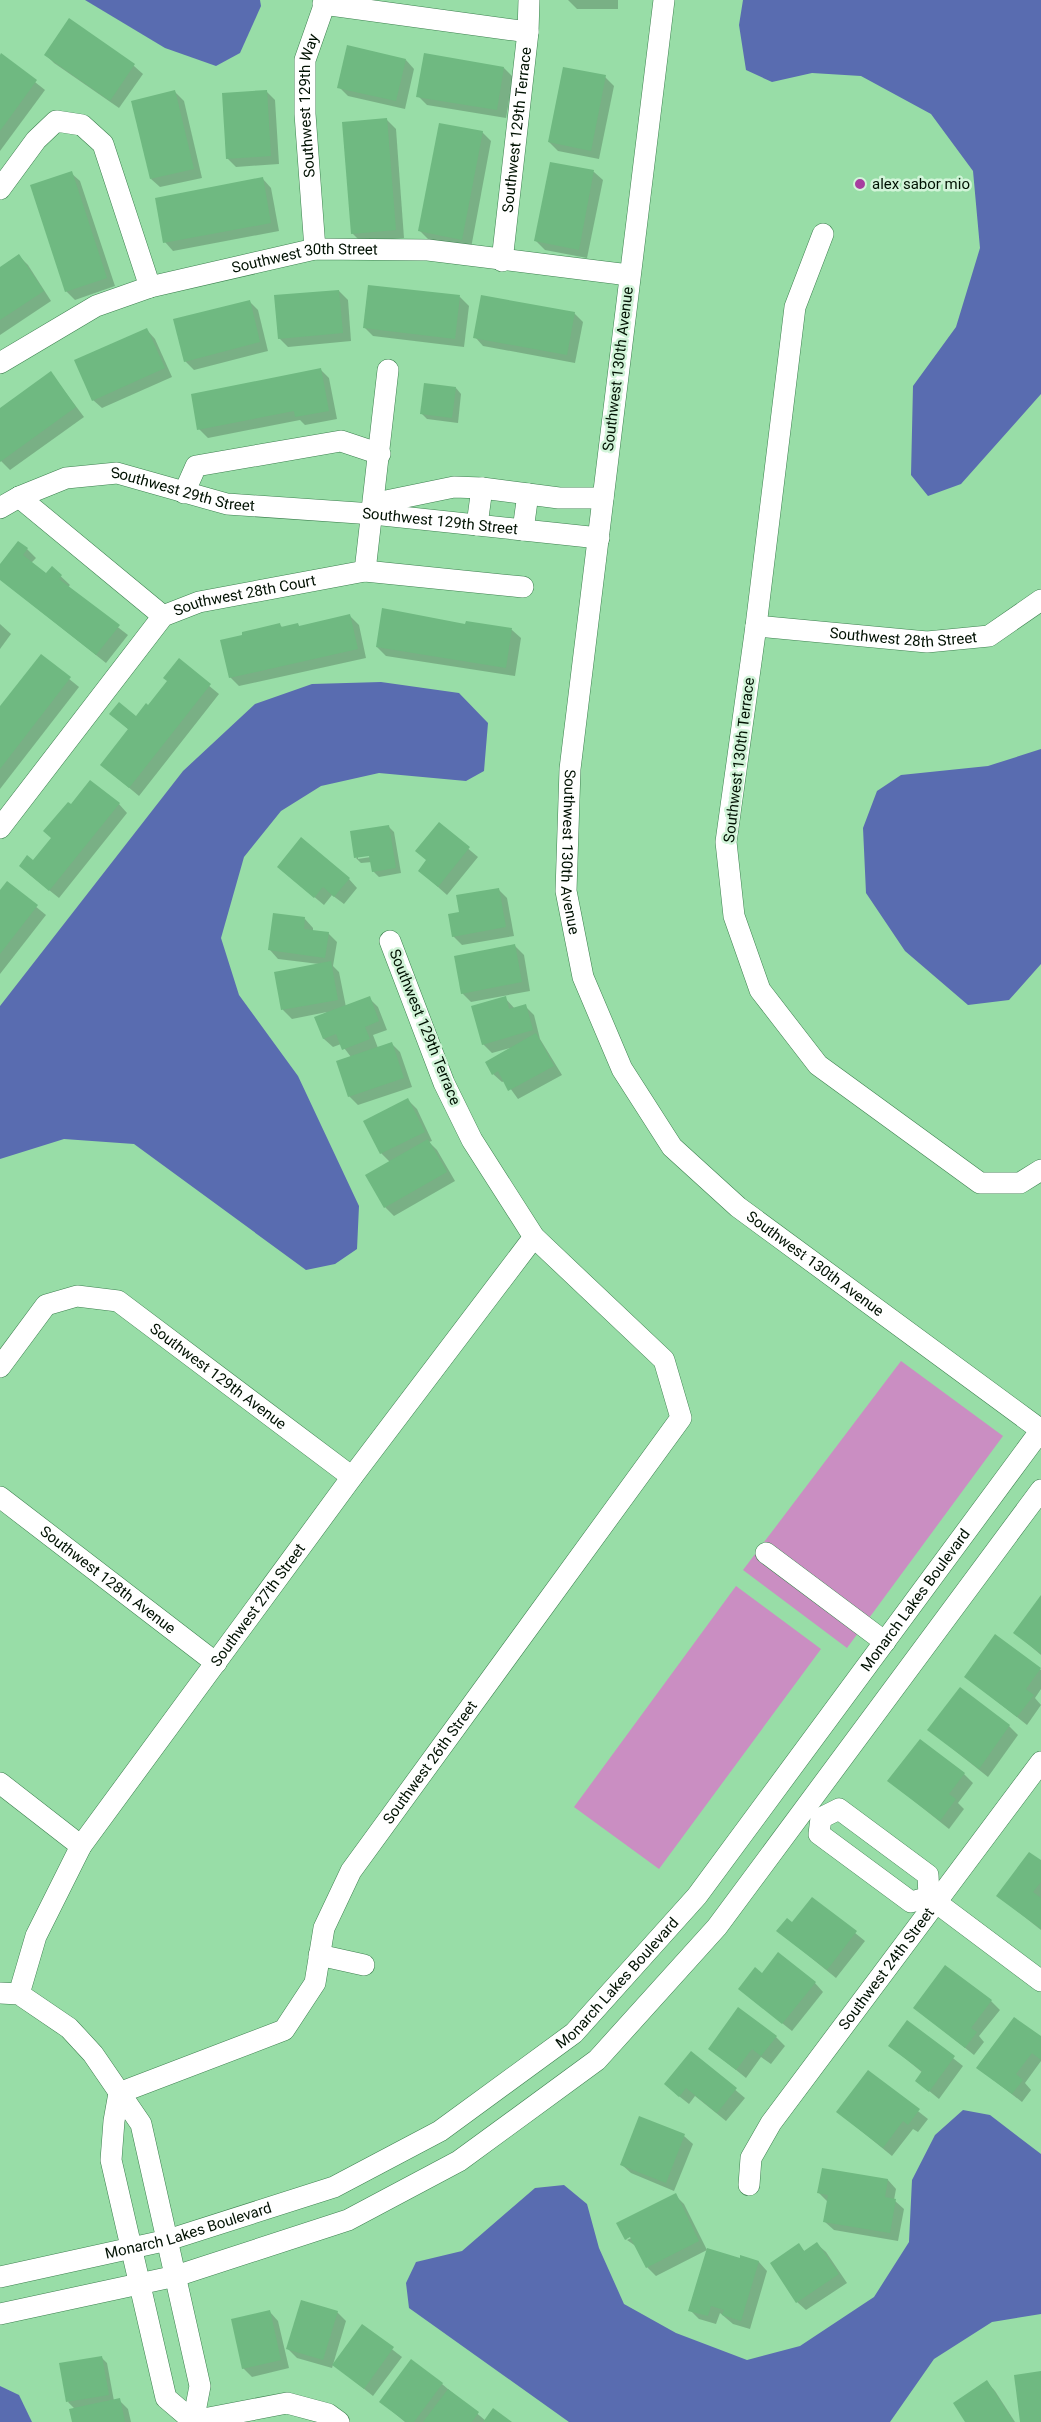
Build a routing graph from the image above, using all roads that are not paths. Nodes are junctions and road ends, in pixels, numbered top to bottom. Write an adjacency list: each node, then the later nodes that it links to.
1 (529, 0): 4 (street, Southwest 129th Terrace)
2 (664, 0): 9 (street, Southwest 130th Avenue)
3 (325, 2): 4 (street); 7 (street, Southwest 129th Way)
4 (528, 32): 8 (street, Southwest 129th Terrace)
5 (0, 189): 10 (street)
6 (823, 234): 28 (street, Southwest 130th Terrace)
7 (315, 249): 8 (street, Southwest 30th Street); 10 (street, Southwest 30th Street)
8 (502, 261): 9 (street, Southwest 30th Street)
9 (629, 274): 18 (street, Southwest 130th Avenue)
10 (150, 287): 11 (street, Southwest 30th Street)
11 (0, 363)
12 (388, 370): 13 (street)
13 (380, 454): 15 (street); 20 (street)
14 (482, 488): 16 (street, Southwest 129th Street); 20 (street, Southwest 129th Street); 21 (street)
15 (184, 493): 17 (street, Southwest 29th Street); 20 (street, Southwest 29th Street)
16 (528, 494): 18 (street, Southwest 129th Street); 22 (street)
17 (19, 497): 19 (street, Southwest 29th Street); 27 (street)
18 (603, 498): 23 (street, Southwest 130th Avenue)
19 (0, 508)
20 (373, 514): 21 (street, Southwest 129th Street); 24 (street)
21 (477, 525): 22 (street, Southwest 129th Street)
22 (523, 530): 23 (street, Southwest 129th Street)
23 (599, 538): 35 (street, Southwest 130th Avenue)
24 (364, 571): 25 (street, Southwest 28th Court); 27 (street, Southwest 28th Court)
25 (523, 587)
26 (1041, 600): 28 (street, Southwest 28th Street)
27 (163, 616): 29 (street, Southwest 28th Court)
28 (756, 626): 31 (street, Southwest 130th Terrace)
29 (0, 828)
30 (390, 941): 32 (street, Southwest 129th Terrace)
31 (1041, 1170)
32 (534, 1237): 33 (street, Southwest 129th Terrace); 36 (street, Southwest 27th Street)
33 (664, 1360): 50 (street, Southwest 26th Street)
34 (0, 1367): 36 (street, Southwest 129th Avenue)
35 (1041, 1430): 40 (street, Monarch Lakes Boulevard)
36 (352, 1477): 41 (street, Southwest 27th Street)
37 (1041, 1490): 45 (street)
38 (0, 1497): 41 (street, Southwest 128th Avenue)
39 (766, 1553): 40 (street)
40 (885, 1642): 44 (street, Monarch Lakes Boulevard)
41 (216, 1663): 46 (street, Southwest 27th Street)
42 (1041, 1762): 49 (street, Southwest 24th Street)
43 (0, 1783): 46 (street)
44 (778, 1786): 45 (street); 56 (street, Monarch Lakes Boulevard)
45 (813, 1812): 47 (street); 48 (street); 58 (street)
46 (81, 1846): 53 (street, Southwest 27th Street)
47 (907, 1859): 48 (street); 49 (street)
48 (888, 1885): 49 (street)
49 (933, 1900): 52 (street); 55 (street, Southwest 24th Street)
50 (319, 1955): 51 (street); 54 (street, Southwest 26th Street)
51 (364, 1965)
52 (1041, 1981)
53 (10, 1993): 54 (street)
54 (119, 2093): 56 (street); 57 (street)
55 (749, 2185)
56 (168, 2240): 57 (street, Monarch Lakes Boulevard); 58 (street)
57 (133, 2248): 59 (street, Monarch Lakes Boulevard); 60 (street)
58 (176, 2276): 60 (street); 62 (street)
59 (0, 2277)
60 (140, 2284): 61 (street); 62 (street)
61 (0, 2314)
62 (193, 2422): 63 (street)
63 (339, 2422)

